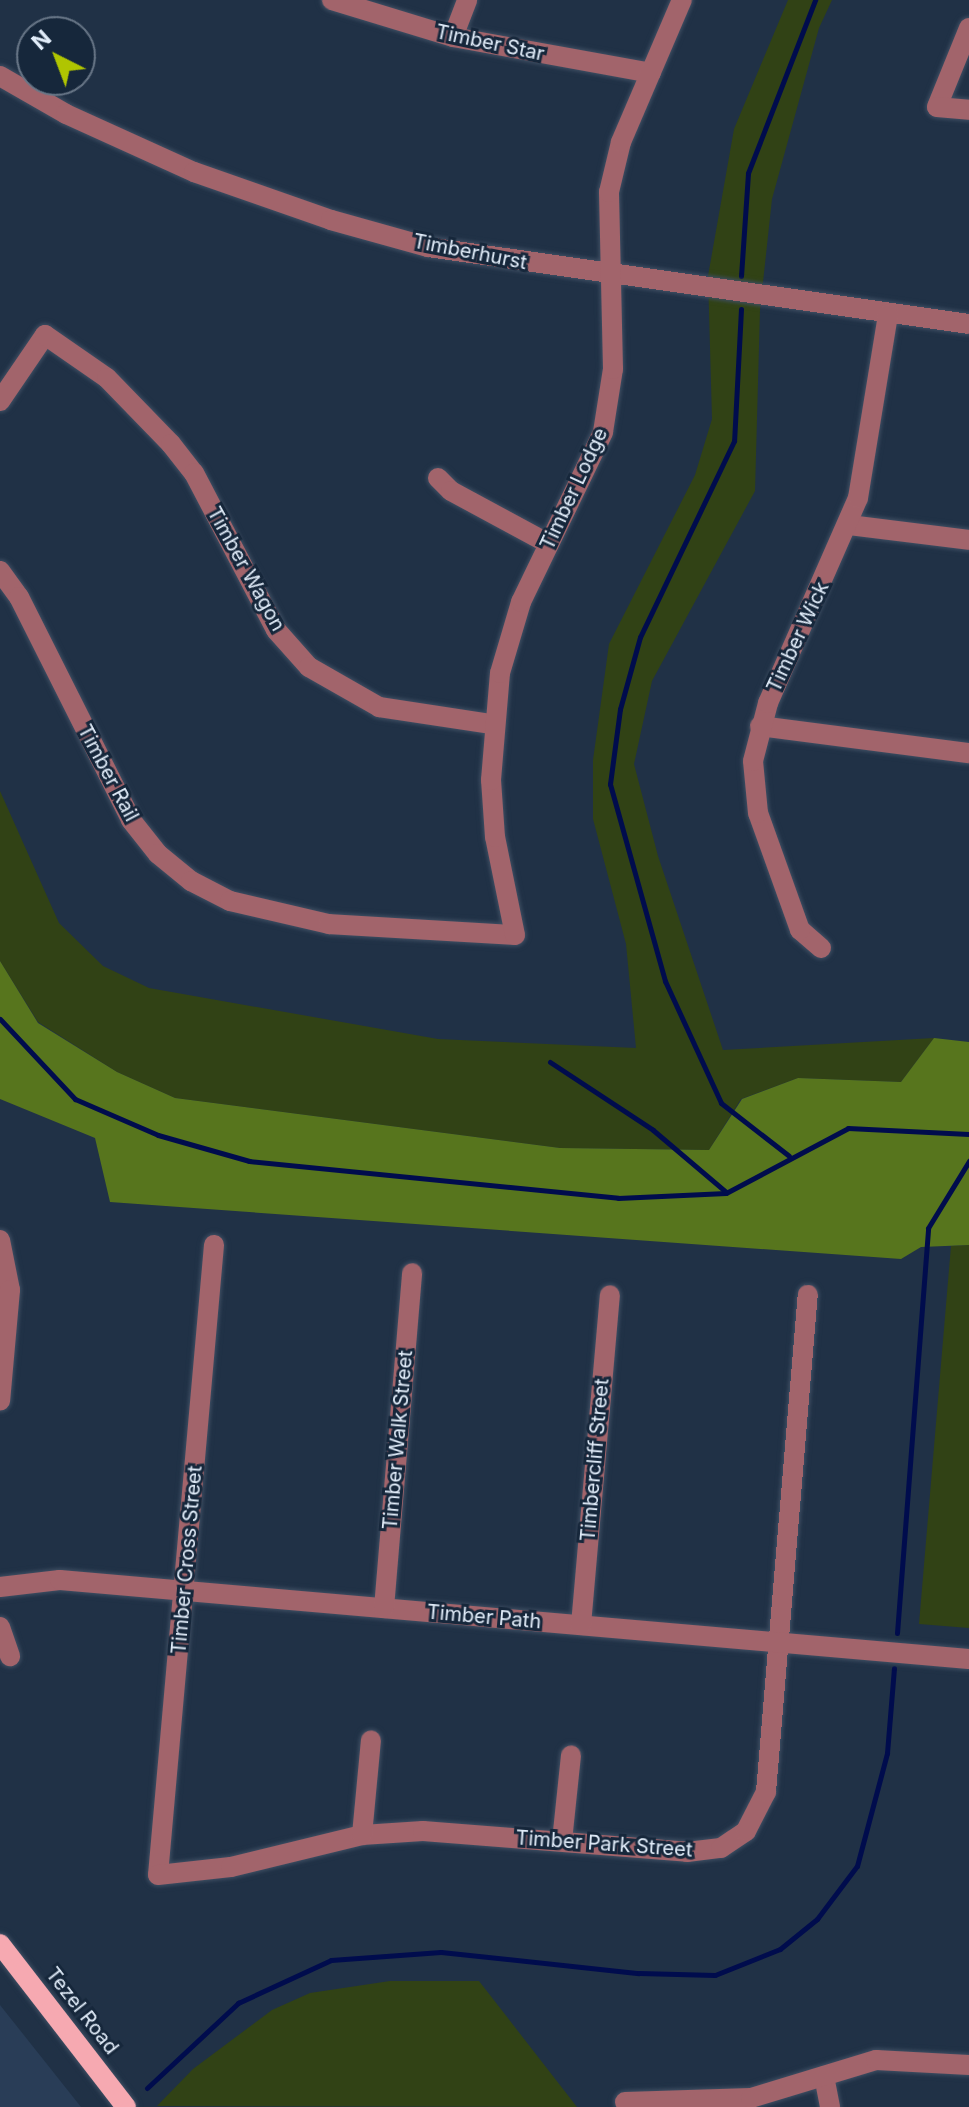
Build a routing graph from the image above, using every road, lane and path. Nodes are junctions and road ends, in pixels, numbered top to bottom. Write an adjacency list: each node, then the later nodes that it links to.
1 (332, 0): 5 (street, Timber Star)
2 (467, 0): 5 (street)
3 (682, 0): 6 (street, Timber Lodge)
4 (969, 28): 8 (street)
5 (453, 37): 6 (street, Timber Star)
6 (651, 73): 9 (street, Timber Lodge)
7 (0, 76): 9 (street, Timberhurst)
8 (969, 110)
9 (609, 276): 10 (street, Timberhurst); 16 (street, Timber Lodge)
10 (888, 314): 11 (street, Timberhurst); 14 (street, Timber Wick)
11 (969, 324)
12 (0, 401): 18 (street, Timber Wagon)
13 (438, 478): 16 (street)
14 (849, 525): 15 (street); 19 (street, Timber Wick)
15 (969, 540)
16 (549, 544): 18 (street, Timber Lodge)
17 (0, 571): 21 (street, Timber Rail)
18 (492, 724): 21 (street, Timber Lodge)
19 (760, 726): 20 (street); 22 (street, Timber Wick)
20 (969, 753)
21 (515, 935)
22 (821, 948)
23 (0, 1240): 28 (street)
24 (214, 1245): 31 (street, Timber Cross Street)
25 (412, 1273): 32 (street, Timber Walk Street)
26 (610, 1295): 33 (street, Timbercliff Street)
27 (808, 1295): 35 (street, Timber Park Street)
28 (3, 1335): 29 (street)
29 (0, 1401)
30 (0, 1587): 31 (street, Timber Path)
31 (184, 1590): 32 (street, Timber Path); 42 (street, Timber Cross Street)
32 (384, 1608): 33 (street, Timber Path)
33 (581, 1625): 35 (street, Timber Path)
34 (0, 1627): 36 (street)
35 (779, 1643): 37 (street, Timber Path); 41 (street, Timber Park Street)
36 (10, 1656)
37 (969, 1659)
38 (371, 1740): 40 (street)
39 (571, 1755): 41 (street)
40 (362, 1835): 41 (street, Timber Park Street); 42 (street, Timber Park Street)
41 (562, 1841)
42 (158, 1875)
43 (0, 1944): 47 (main road, Tezel Road)
44 (969, 2065): 45 (street)
45 (824, 2076): 46 (street); 48 (street)
46 (625, 2102)
47 (126, 2107)
48 (830, 2107)

